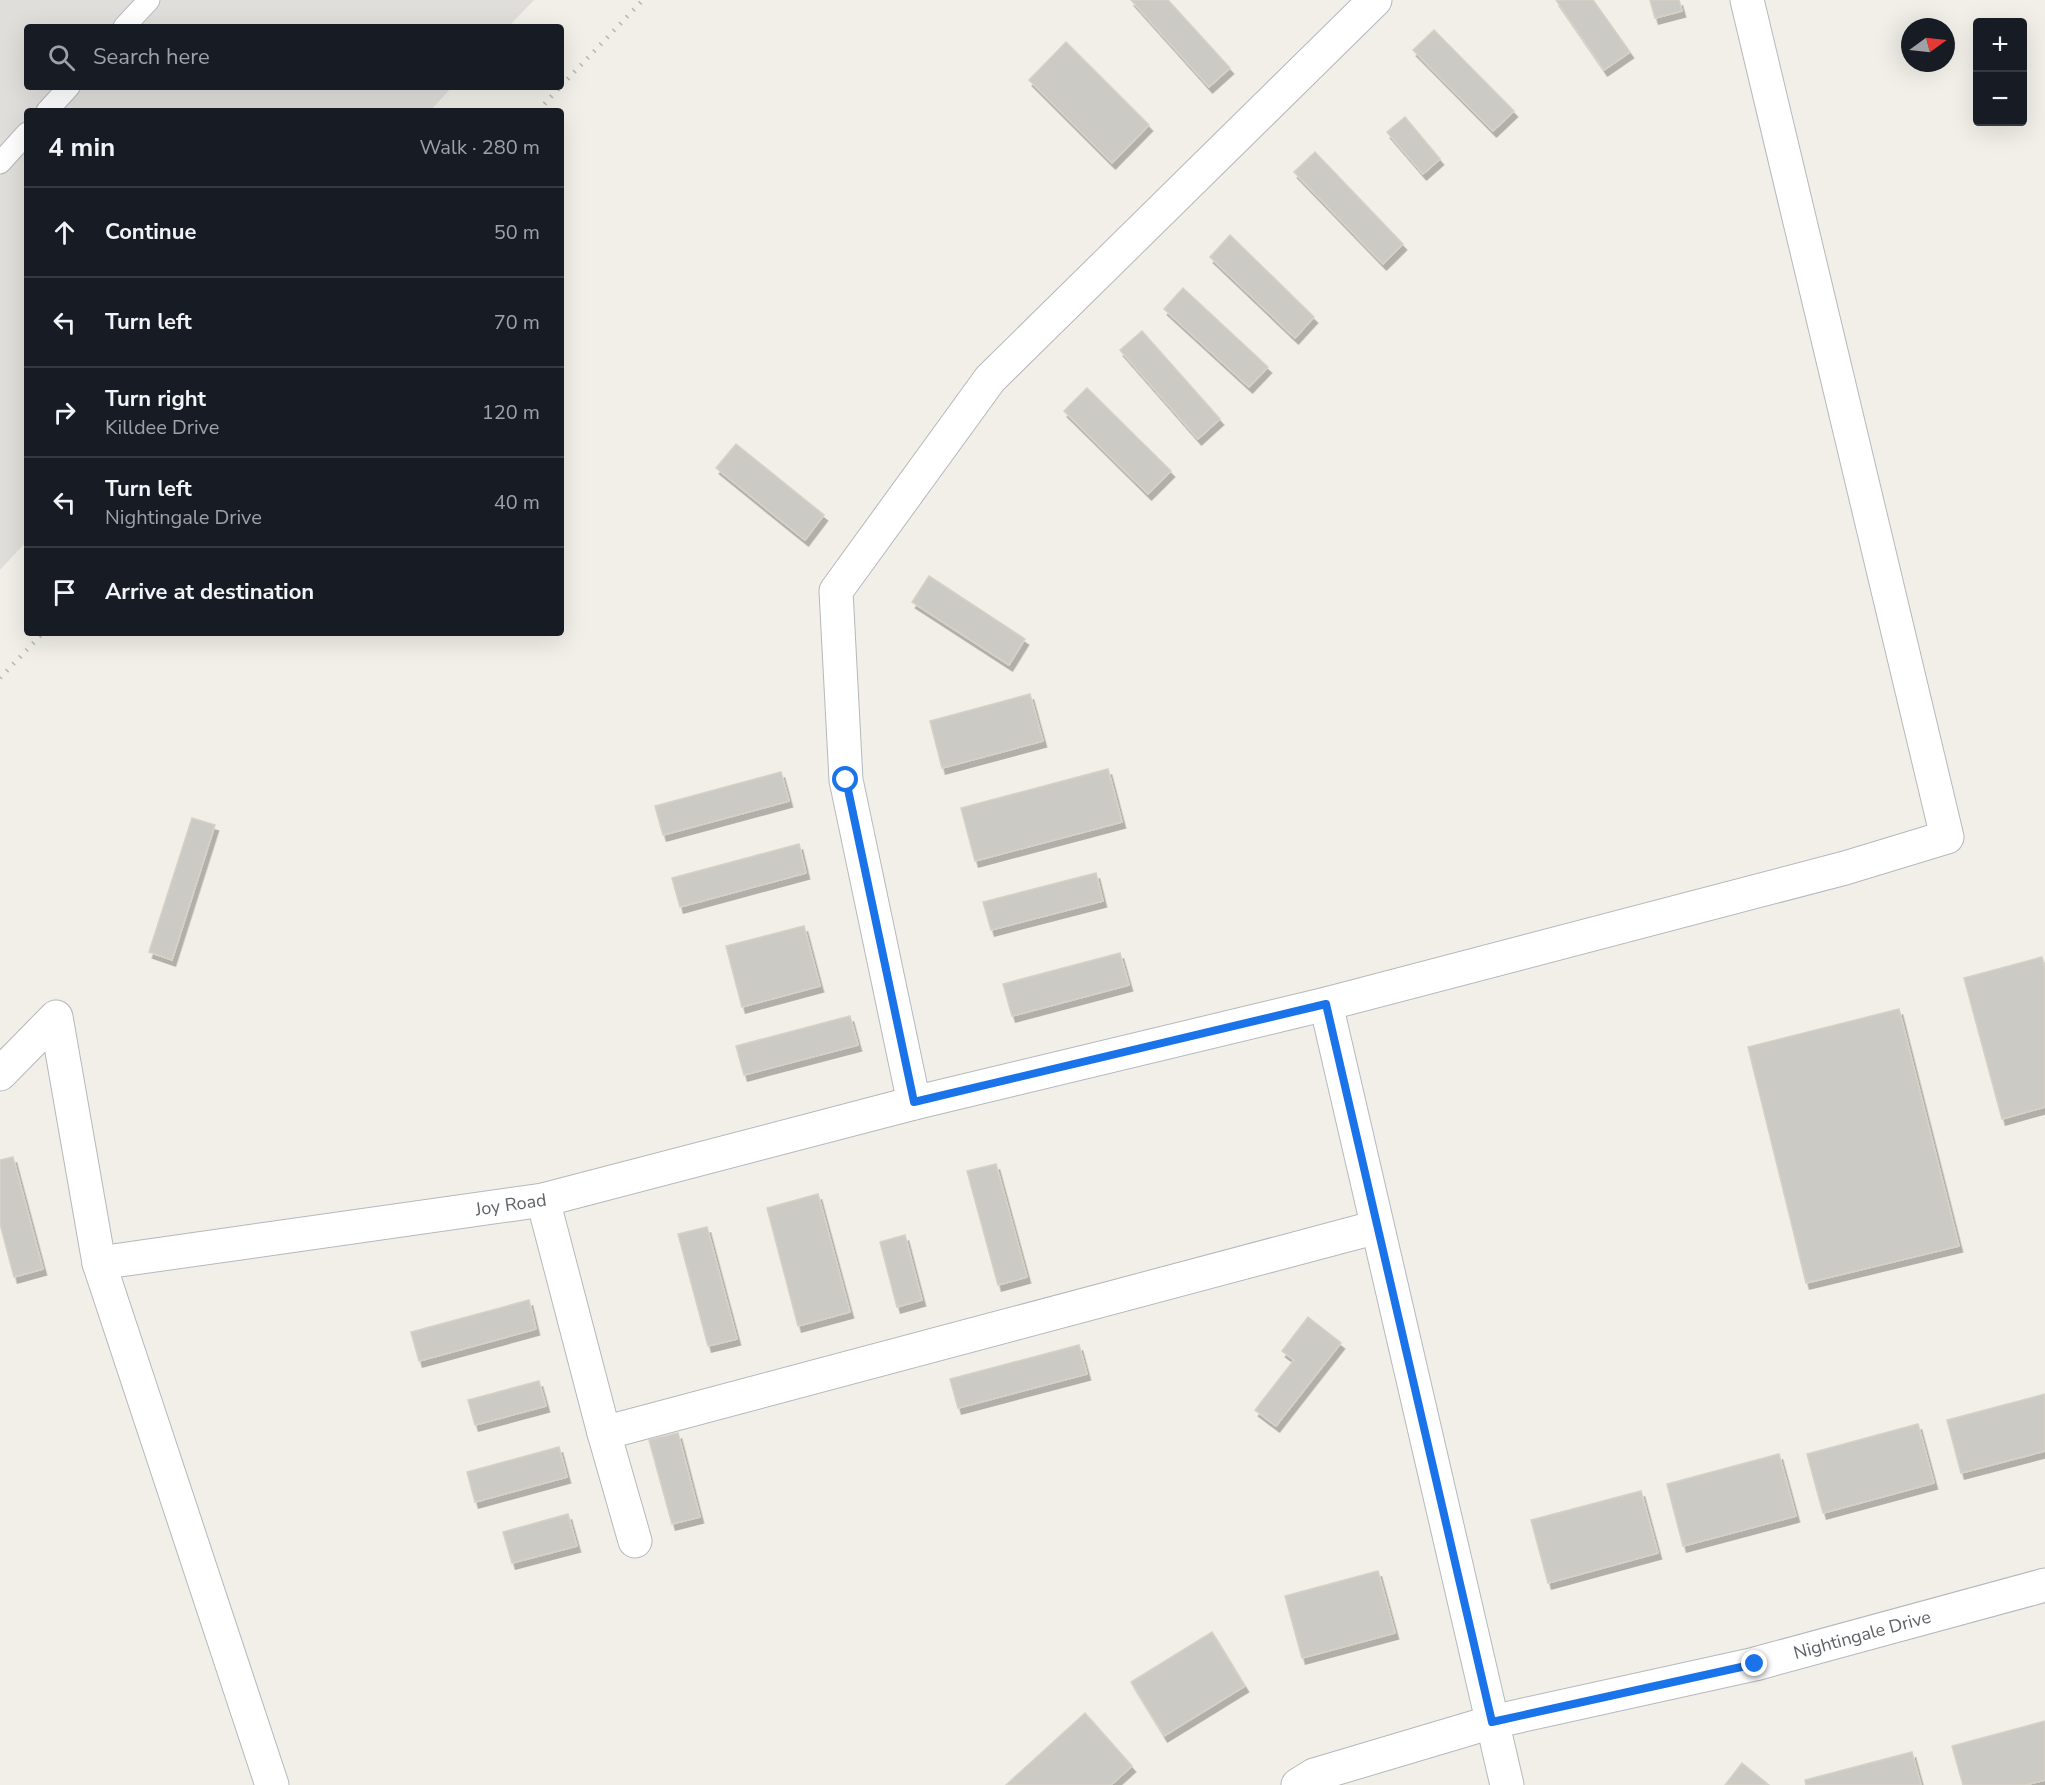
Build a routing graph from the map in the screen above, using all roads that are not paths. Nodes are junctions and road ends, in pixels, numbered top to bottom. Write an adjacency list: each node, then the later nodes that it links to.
1 (149, 0): 4 (lane)
2 (1375, 0): 11 (street)
3 (1747, 0): 9 (street, Joy Road)
4 (127, 24)
5 (66, 90): 6 (lane)
6 (50, 108)
7 (24, 137): 8 (lane)
8 (0, 163)
9 (1326, 1004): 11 (street, Joy Road); 13 (street)
10 (0, 1074): 14 (street)
11 (914, 1102): 12 (street, Joy Road)
12 (543, 1200): 14 (street, Joy Road); 15 (street)
13 (1377, 1227): 15 (street); 18 (street)
14 (99, 1263): 19 (street)
15 (604, 1433): 16 (street)
16 (635, 1541)
17 (2045, 1585): 18 (street, Nightingale Drive)
18 (1492, 1722): 20 (street, Nightingale Drive); 21 (street)
19 (272, 1785)
20 (1298, 1785)
21 (1507, 1785)

